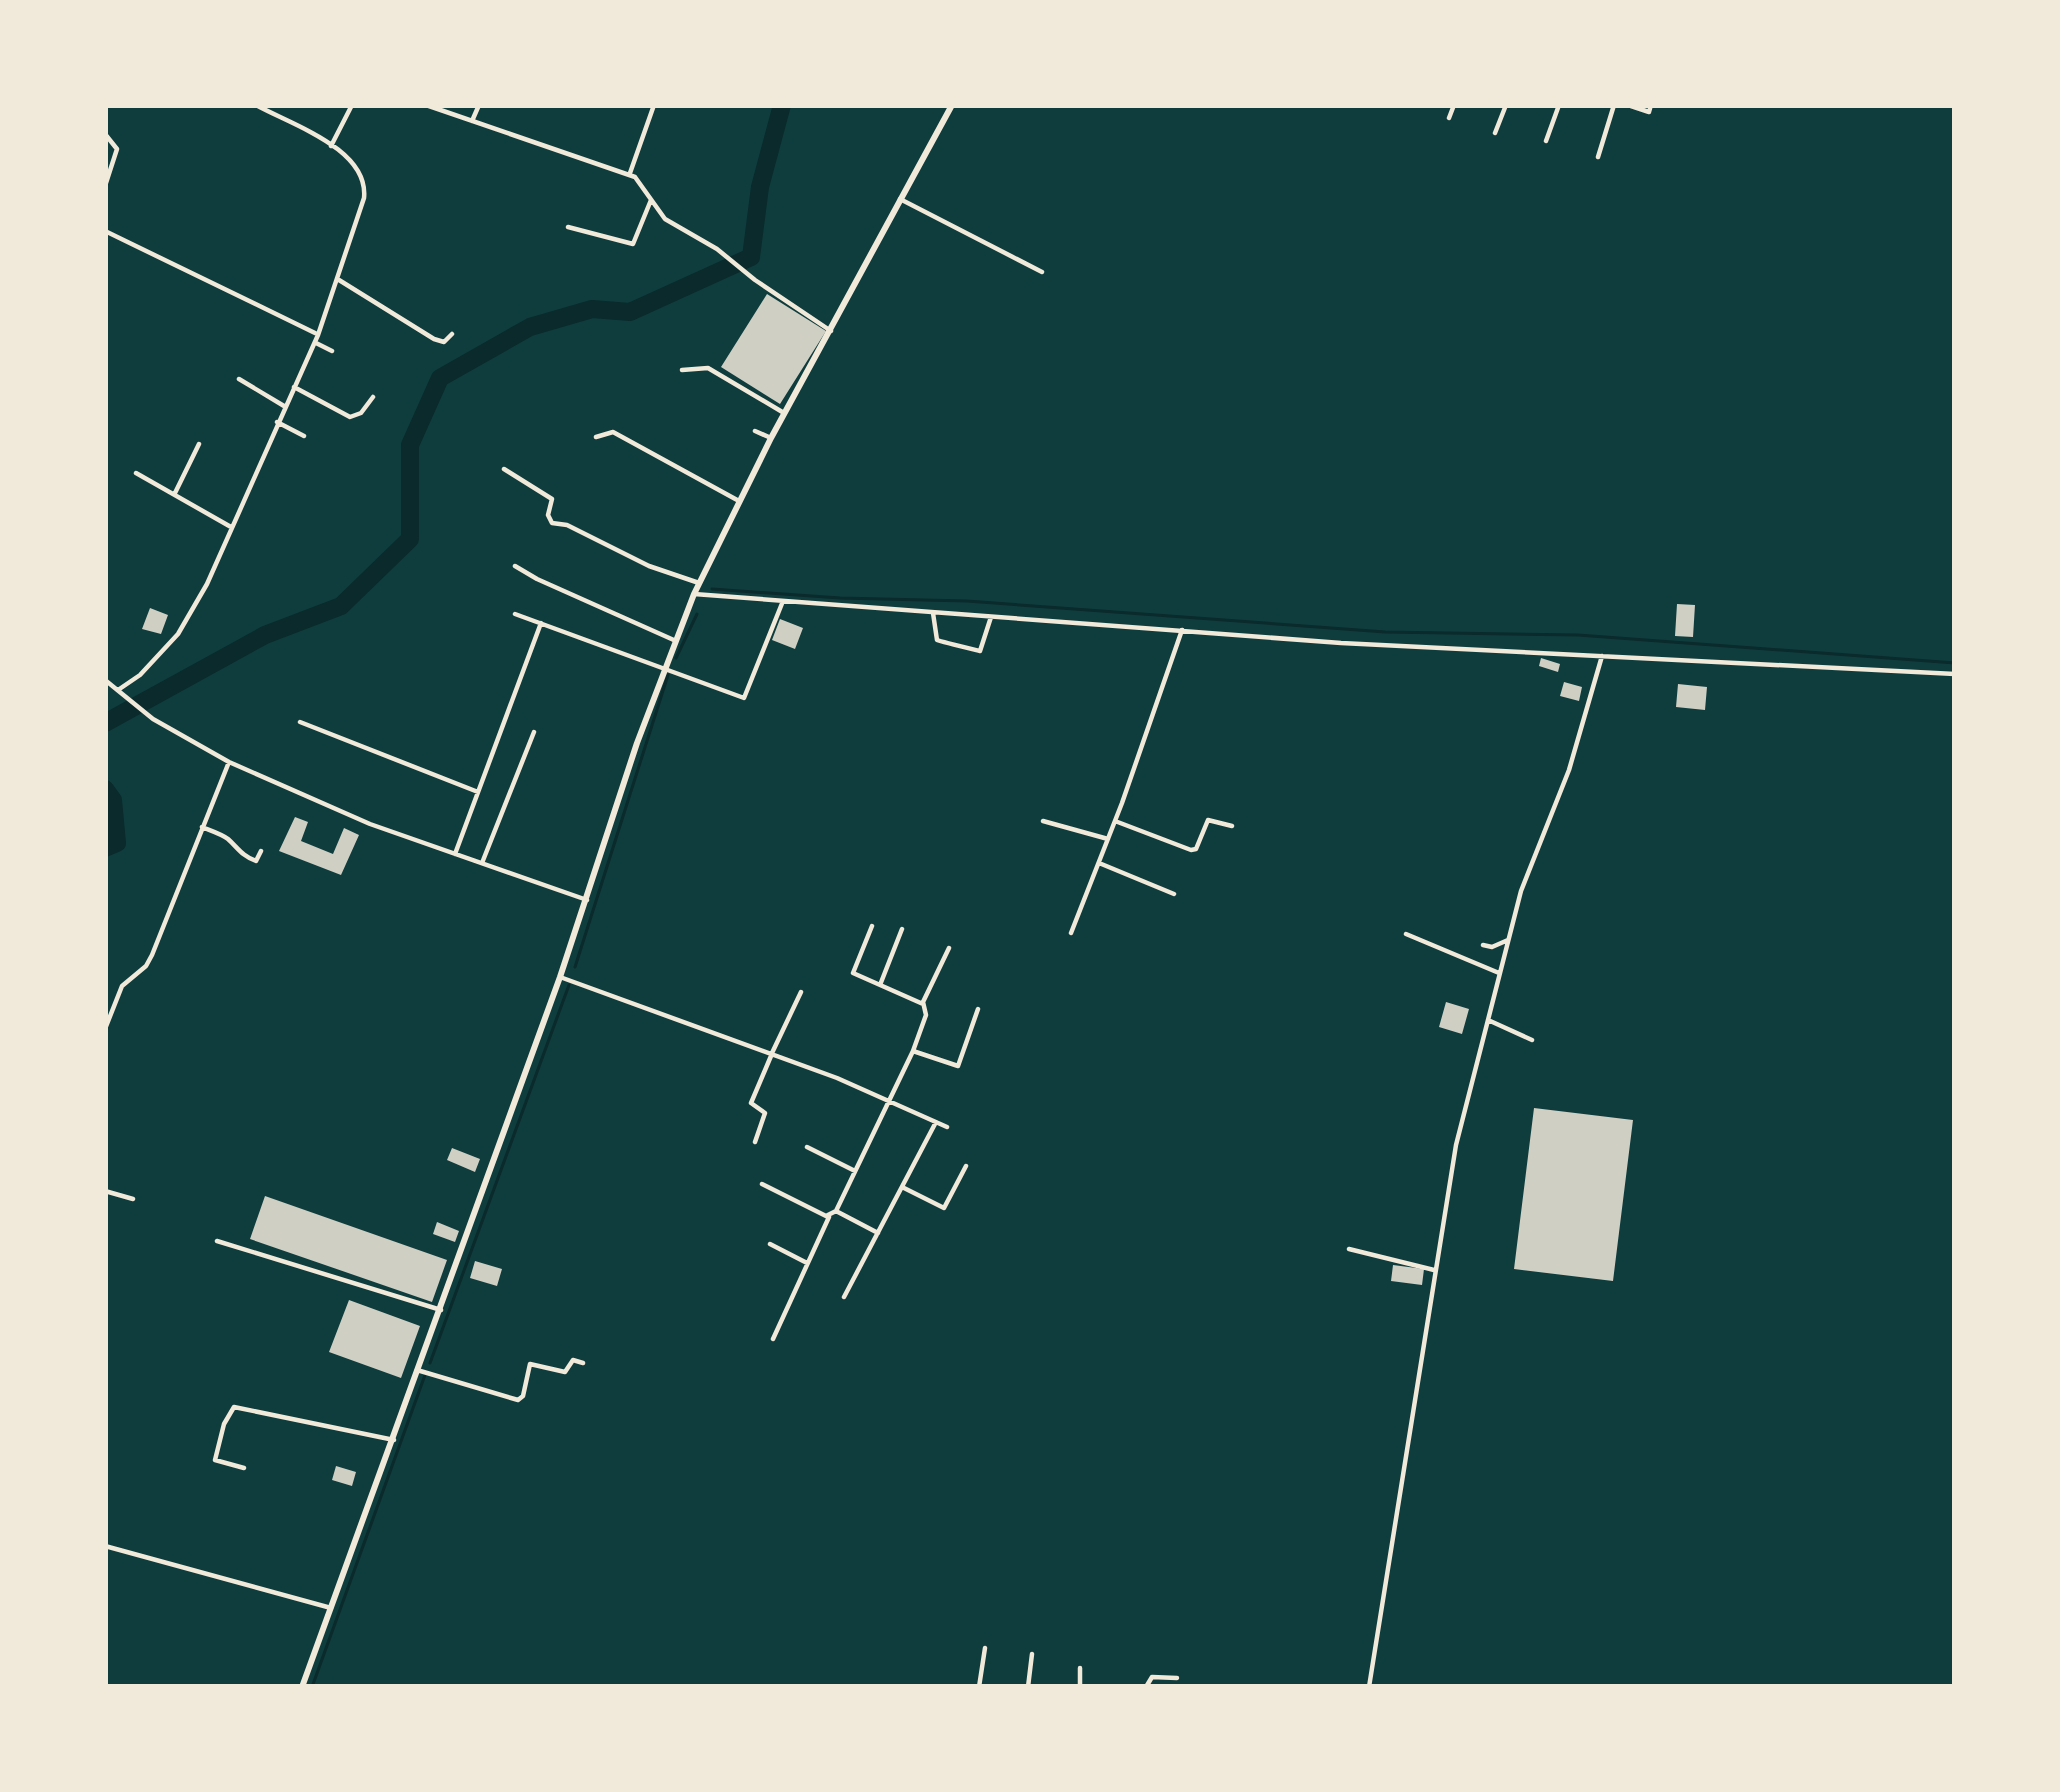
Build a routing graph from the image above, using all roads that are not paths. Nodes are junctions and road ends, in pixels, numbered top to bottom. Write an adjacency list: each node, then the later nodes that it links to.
1 (256, 105): 18 (street)
2 (352, 105): 18 (street)
3 (426, 105): 14 (street)
4 (478, 105): 14 (street)
5 (654, 105): 20 (street)
6 (952, 105): 22 (street)
7 (1454, 105): 13 (street)
8 (1505, 105): 15 (street)
9 (1558, 105): 17 (street)
10 (1615, 105): 19 (street)
11 (1628, 105): 12 (street)
12 (1651, 105)
13 (1449, 118)
14 (472, 122): 20 (street)
15 (1495, 133)
16 (105, 134): 21 (street)
17 (1546, 141)
18 (331, 146): 27 (street)
19 (1598, 157)
20 (630, 175): 23 (street)
21 (105, 186)
22 (900, 199): 26 (street); 28 (street)
23 (651, 200): 24 (street); 28 (street)
24 (568, 226)
25 (105, 231): 30 (street)
26 (1042, 272)
27 (339, 280): 29 (street); 30 (street)
28 (831, 331): 37 (street)
29 (452, 334)
30 (316, 338): 31 (street); 34 (street)
31 (332, 351)
32 (682, 370): 37 (street)
33 (239, 379): 36 (street)
34 (293, 387): 35 (street); 36 (street)
35 (373, 397)
36 (284, 406): 38 (street)
37 (785, 413): 42 (street)
38 (277, 422): 40 (street); 48 (street)
39 (755, 431): 42 (street)
40 (304, 436)
41 (596, 437): 47 (street)
42 (771, 438): 47 (street)
43 (199, 444): 46 (street)
44 (503, 469): 50 (street)
45 (136, 473): 46 (street)
46 (175, 493): 48 (street)
47 (739, 501): 50 (street)
48 (231, 527): 63 (street)
49 (515, 566): 58 (street)
50 (699, 583): 51 (street)
51 (694, 594): 52 (street); 58 (street)
52 (783, 601): 53 (street); 60 (street)
53 (933, 612): 55 (street); 55 (street)
54 (514, 614): 56 (street)
55 (992, 616): 57 (street)
56 (541, 622): 60 (street); 67 (street)
57 (1182, 630): 59 (street); 69 (street)
58 (676, 641): 60 (street)
59 (1602, 656): 61 (street); 83 (street)
60 (665, 672): 78 (street)
61 (1955, 674)
62 (105, 680): 63 (street)
63 (118, 690): 66 (street)
64 (300, 722): 67 (street)
65 (534, 732): 75 (street)
66 (230, 762): 71 (street); 74 (street)
67 (478, 792): 74 (street)
68 (1042, 821): 72 (street)
69 (1115, 821): 70 (street); 72 (street)
70 (1232, 826)
71 (202, 827): 73 (street); 93 (street)
72 (1108, 838): 76 (street)
73 (261, 850)
74 (455, 854): 75 (street)
75 (482, 863): 78 (street)
76 (1099, 863): 77 (street); 81 (street)
77 (1174, 894)
78 (587, 899): 87 (street)
79 (872, 926): 88 (street)
80 (902, 929): 88 (street)
81 (1071, 933)
82 (1406, 934): 86 (street)
83 (1508, 940): 84 (street); 86 (street)
84 (1484, 945)
85 (949, 948): 90 (street)
86 (1499, 974): 92 (street)
87 (560, 977): 96 (street); 117 (street)
88 (880, 986): 90 (street)
89 (800, 992): 96 (street)
90 (923, 1004): 95 (street)
91 (978, 1009): 95 (street)
92 (1488, 1020): 94 (street); 115 (street)
93 (105, 1029)
94 (1532, 1040)
95 (913, 1051): 97 (street)
96 (772, 1054): 97 (street); 100 (street)
97 (891, 1101): 98 (street); 103 (street)
98 (936, 1122): 99 (street); 105 (street)
99 (947, 1127)
100 (755, 1142)
101 (807, 1148): 103 (street)
102 (966, 1166): 105 (street)
103 (855, 1172): 108 (street)
104 (762, 1184): 109 (street)
105 (902, 1187): 110 (street)
106 (105, 1191): 107 (street)
107 (133, 1199)
108 (836, 1211): 109 (street); 110 (street)
109 (829, 1217): 114 (street)
110 (878, 1233): 116 (street)
111 (217, 1241): 117 (street)
112 (770, 1244): 114 (street)
113 (1349, 1249): 115 (street)
114 (809, 1264): 118 (street)
115 (1434, 1270): 134 (street)
116 (844, 1297)
117 (440, 1310): 120 (street)
118 (773, 1339)
119 (583, 1363): 120 (street)
120 (417, 1370): 121 (street)
121 (394, 1441): 122 (street); 124 (street)
122 (244, 1468)
123 (105, 1546): 124 (street)
124 (333, 1609): 129 (street)
125 (985, 1648): 130 (street)
126 (1032, 1654): 131 (street)
127 (1080, 1668): 132 (street)
128 (1177, 1678): 133 (street)
129 (302, 1687)
130 (979, 1687)
131 (1028, 1687)
132 (1080, 1687)
133 (1146, 1687)
134 (1370, 1687)

